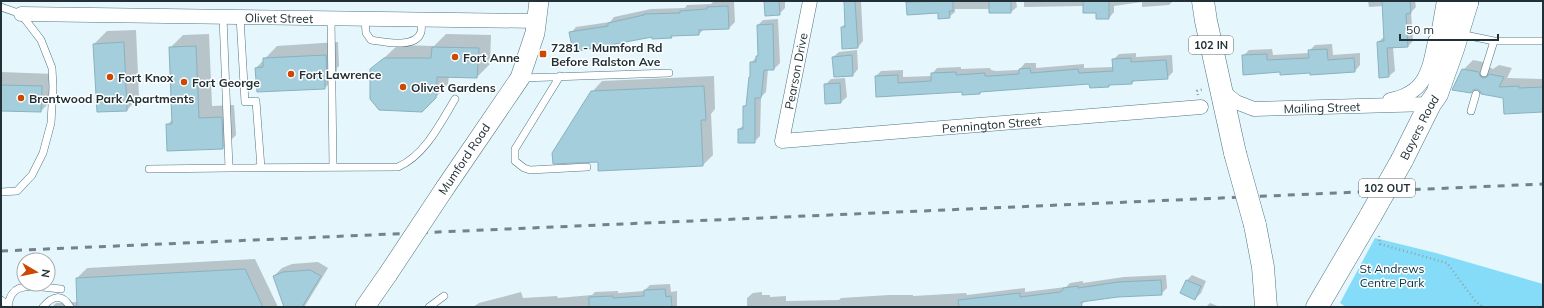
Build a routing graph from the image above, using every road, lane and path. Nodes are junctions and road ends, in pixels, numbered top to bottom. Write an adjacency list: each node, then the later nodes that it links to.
1 (539, 1): 13 (street, Mumford Road)
2 (810, 1): 28 (street, Pearson Drive)
3 (1203, 1): 21 (main road, 102 IN)
4 (1443, 1): 25 (street, Bayers Road)
5 (1462, 2): 14 (main road, Bayers Road); 24 (main road)
6 (1, 7): 7 (lane)
7 (21, 14): 8 (street, Olivet Street); 34 (lane)
8 (223, 17): 9 (street, Olivet Street); 32 (lane)
9 (240, 17): 10 (street, Olivet Street); 33 (lane)
10 (331, 18): 11 (street, Olivet Street); 29 (lane)
11 (365, 19): 12 (street, Olivet Street); 12 (lane)
12 (421, 20): 13 (street, Olivet Street)
13 (536, 22): 20 (street, Mumford Road)
14 (1458, 34): 15 (lane); 24 (main road, Bayers Road)
15 (1494, 40): 16 (lane); 18 (lane)
16 (1543, 41)
17 (669, 73): 19 (lane)
18 (1484, 73)
19 (560, 76): 20 (lane); 30 (lane)
20 (520, 78): 42 (street, Mumford Road, bridge)
21 (1220, 89): 25 (street, Mailing Street); 44 (main road, 102 IN, bridge)
22 (1476, 94): 27 (lane)
23 (455, 99): 29 (lane)
24 (1430, 104): 25 (street, Mailing Street); 35 (main road, Bayers Road / 102 OUT, bridge)
25 (1366, 105)
26 (1200, 107): 28 (street, Pennington Street)
27 (1471, 111)
28 (782, 140)
29 (332, 167): 33 (lane)
30 (587, 167)
31 (149, 168): 32 (lane)
32 (229, 168): 33 (lane)
33 (261, 168)
34 (1, 192)
35 (1374, 222): 45 (main road, Bayers Road / 102 OUT); 46 (path)
36 (61, 289): 39 (lane)
37 (444, 296): 43 (lane)
38 (1, 300): 39 (lane)
39 (8, 306)
40 (43, 307): 41 (lane)
41 (70, 307)
42 (365, 307)
43 (429, 307)
44 (1266, 307)
45 (1317, 307)
46 (1483, 307)

